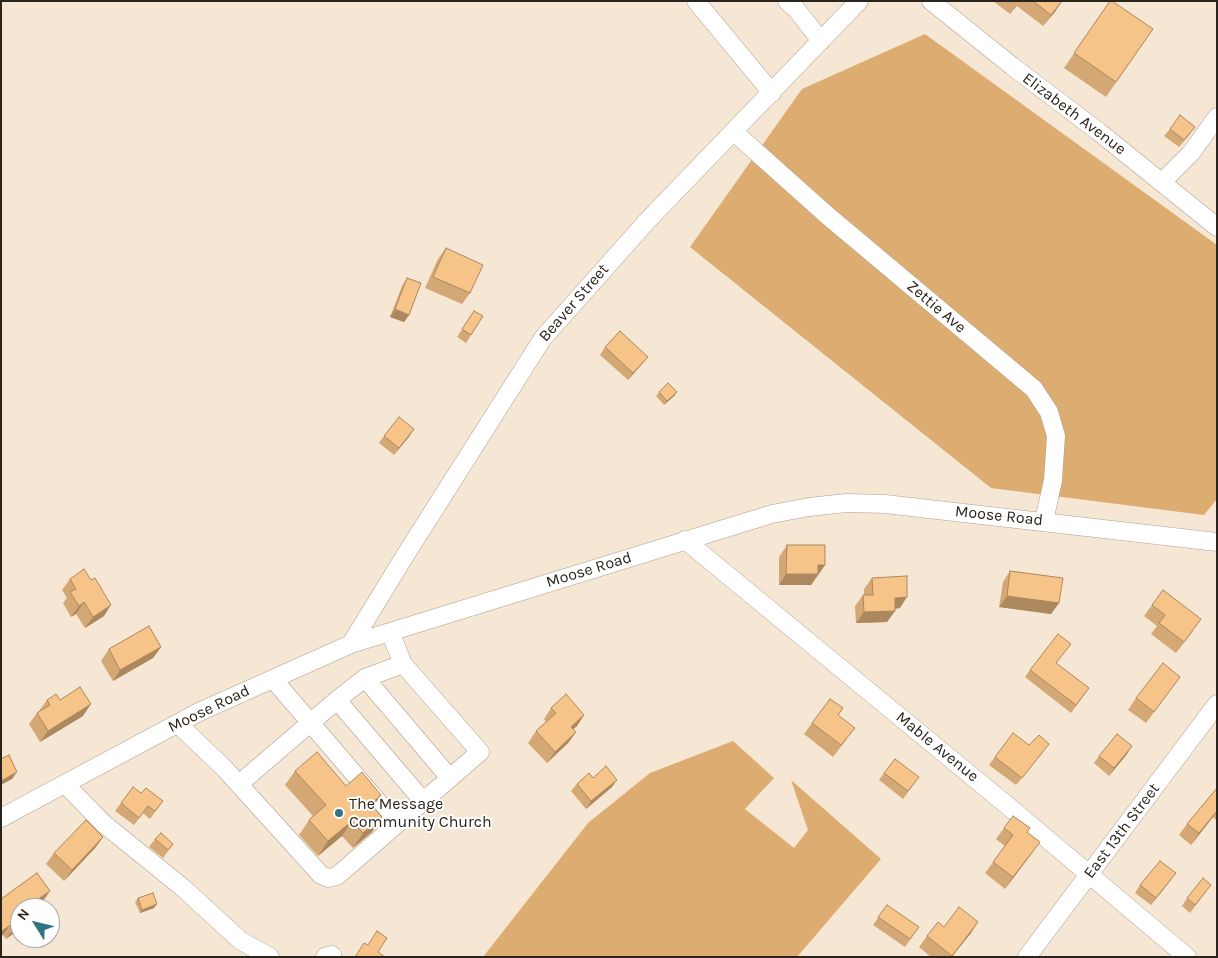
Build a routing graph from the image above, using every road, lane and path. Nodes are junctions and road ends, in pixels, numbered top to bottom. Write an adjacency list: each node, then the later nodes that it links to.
1 (696, 1): 6 (street)
2 (787, 1): 5 (street)
3 (859, 1): 5 (street)
4 (931, 1): 9 (street, Elizabeth Avenue)
5 (821, 41): 6 (street)
6 (772, 93): 8 (street, Beaver Street)
7 (1217, 117): 9 (street)
8 (734, 132): 11 (street, Zettie Ave); 15 (street, Beaver Street)
9 (1162, 182): 10 (street, Elizabeth Avenue)
10 (1217, 227)
11 (1044, 522): 12 (street, Moose Road); 13 (street, Moose Road)
12 (685, 540): 14 (street, Moose Road); 29 (street, Mable Avenue)
13 (1217, 542)
14 (390, 632): 15 (street, Moose Road); 16 (street)
15 (351, 644): 18 (street, Moose Road)
16 (403, 664): 17 (street); 23 (street)
17 (365, 678): 19 (street); 23 (street)
18 (273, 679): 21 (street); 22 (street, Moose Road)
19 (337, 700): 21 (street); 26 (street)
20 (1217, 704): 29 (street, East 13th Street)
21 (309, 723): 25 (street); 28 (street)
22 (178, 724): 24 (street, Moose Road); 25 (street)
23 (450, 778): 26 (street)
24 (65, 784): 27 (street, Moose Road); 30 (street)
25 (239, 784): 28 (street)
26 (423, 802): 28 (street)
27 (1, 818)
28 (397, 824)
29 (1089, 876): 31 (street, East 13th Street); 32 (street, Mable Avenue)
30 (270, 957)
31 (1026, 957)
32 (1187, 957)

